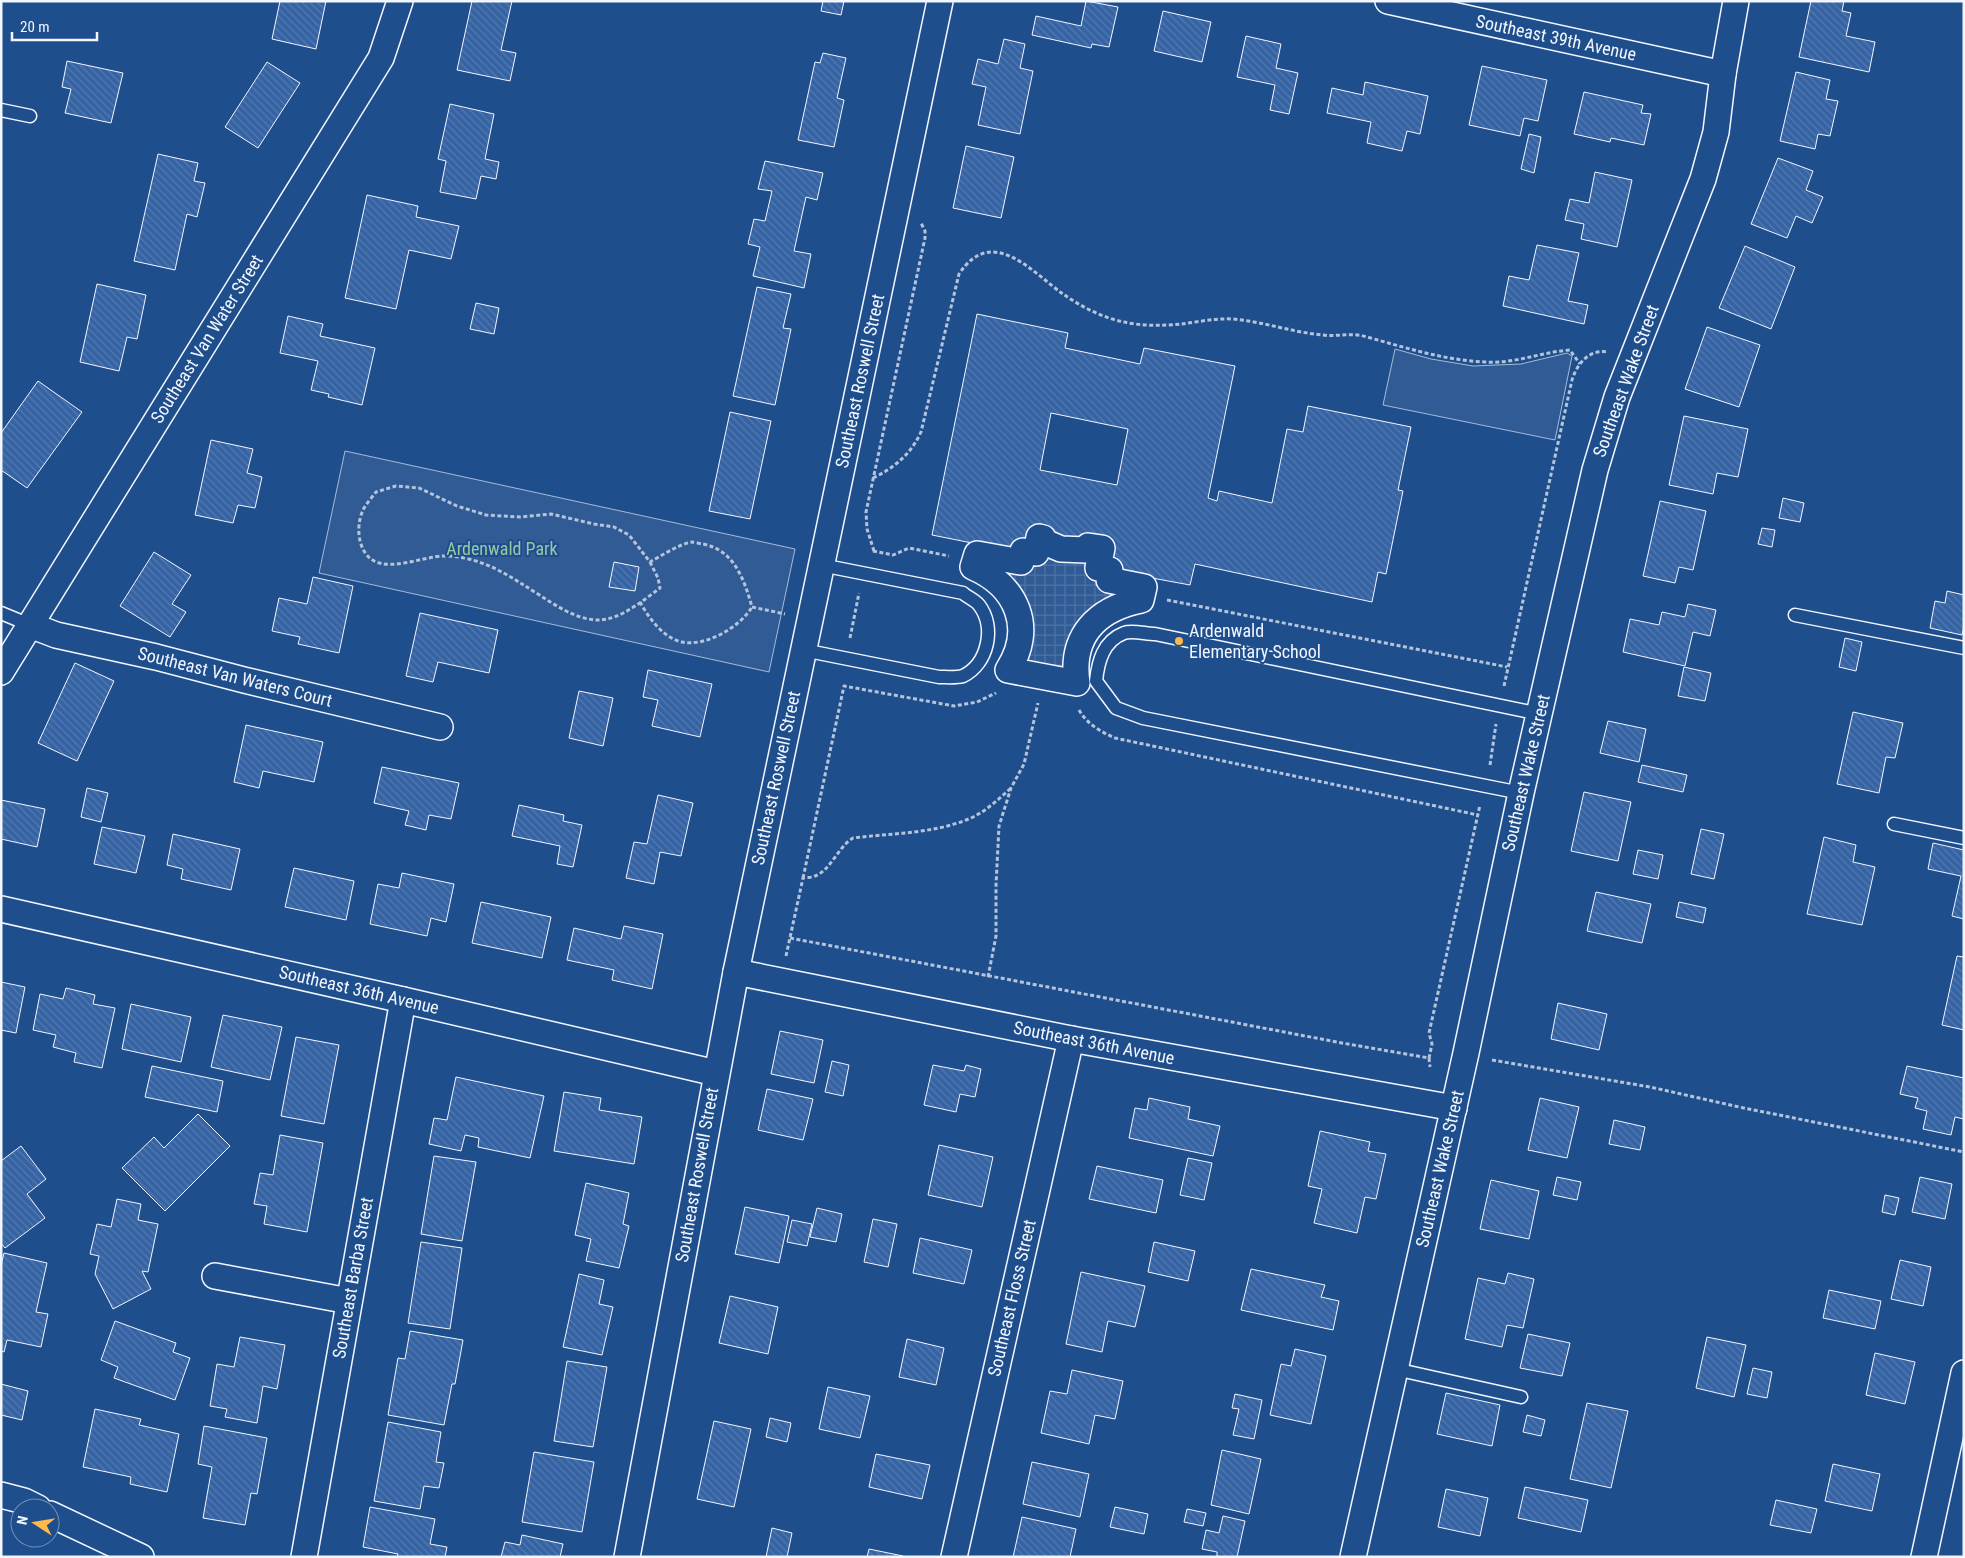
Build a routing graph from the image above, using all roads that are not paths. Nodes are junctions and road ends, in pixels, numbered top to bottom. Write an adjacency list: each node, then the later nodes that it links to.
1 (400, 1): 11 (street, Southeast Van Water Street)
2 (940, 1): 8 (street, Southeast Roswell Street)
3 (1388, 1): 5 (street, Southeast 39th Avenue)
4 (1736, 1): 5 (street, Southeast Wake Street)
5 (1723, 74): 16 (street, Southeast Wake Street)
6 (1, 110): 7 (lane)
7 (30, 116)
8 (821, 565): 13 (street, Southeast Roswell Street); 13 (lane)
9 (1, 613): 11 (lane)
10 (1795, 614): 12 (lane)
11 (30, 625): 14 (street, Southeast Van Water Street); 17 (street, Southeast Van Waters Court)
12 (1964, 648)
13 (803, 650): 22 (street, Southeast Roswell Street)
14 (1, 672)
15 (1044, 676): 15 (street)
16 (1540, 714): 18 (street, Southeast Wake Street); 18 (lane)
17 (440, 727)
18 (1521, 793): 26 (street, Southeast Wake Street)
19 (1894, 824): 20 (lane)
20 (1964, 838)
21 (1, 909): 23 (street, Southeast 36th Avenue)
22 (736, 972): 24 (street, Southeast 36th Avenue); 25 (street, Southeast Roswell Street)
23 (403, 1000): 25 (street, Southeast 36th Avenue); 28 (street, Southeast Barba Street)
24 (1070, 1040): 26 (street, Southeast 36th Avenue); 36 (street, Southeast Floss Street)
25 (716, 1073): 35 (street, Southeast Roswell Street)
26 (1454, 1108): 29 (street, Southeast Wake Street)
27 (215, 1276): 28 (street)
28 (349, 1301): 34 (street, Southeast Barba Street)
29 (1395, 1369): 31 (lane); 37 (street, Southeast Wake Street)
30 (1964, 1373): 38 (street)
31 (1521, 1396)
32 (60, 1519): 33 (street)
33 (141, 1557)
34 (304, 1557)
35 (627, 1557)
36 (954, 1557)
37 (1353, 1557)
38 (1924, 1557)

